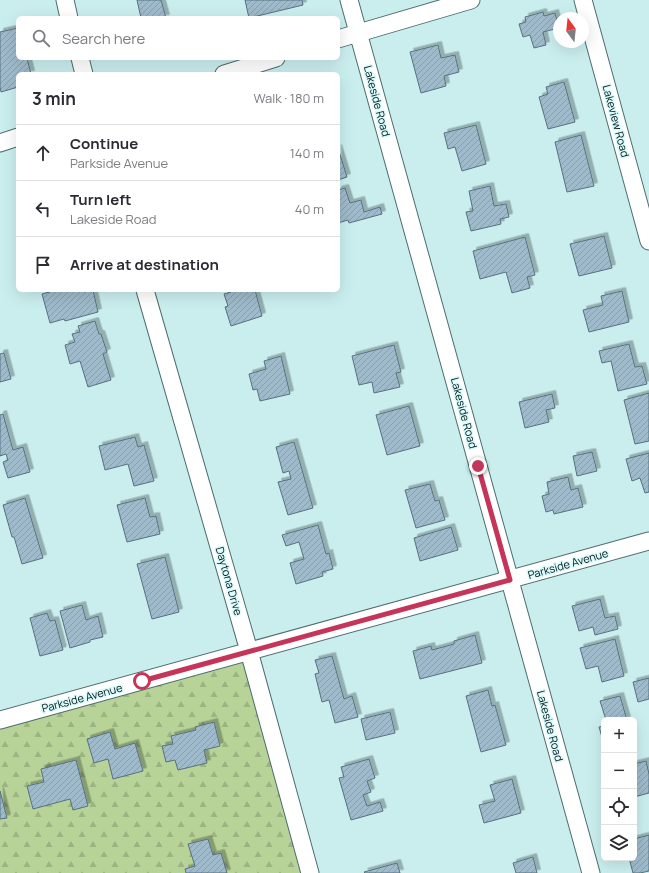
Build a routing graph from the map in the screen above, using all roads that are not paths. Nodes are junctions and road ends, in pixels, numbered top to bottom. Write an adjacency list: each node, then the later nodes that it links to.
1 (65, 0): 5 (street)
2 (349, 0): 6 (street, Lakeside Road)
3 (471, 0): 6 (street)
4 (583, 0): 14 (street, Lakeview Road)
5 (69, 16)
6 (358, 33): 7 (street); 17 (street, Lakeside Road)
7 (340, 38)
8 (80, 60): 10 (street)
9 (270, 60): 11 (street)
10 (84, 72)
11 (230, 72)
12 (16, 138): 13 (street)
13 (0, 142)
14 (649, 241)
15 (146, 292): 18 (street, Daytona Drive)
16 (649, 541): 17 (street, Parkside Avenue)
17 (510, 580): 18 (street, Parkside Avenue); 21 (street, Lakeside Road)
18 (249, 652): 19 (street, Parkside Avenue); 20 (street, Daytona Drive)
19 (1, 715)
20 (310, 873)
21 (591, 873)

